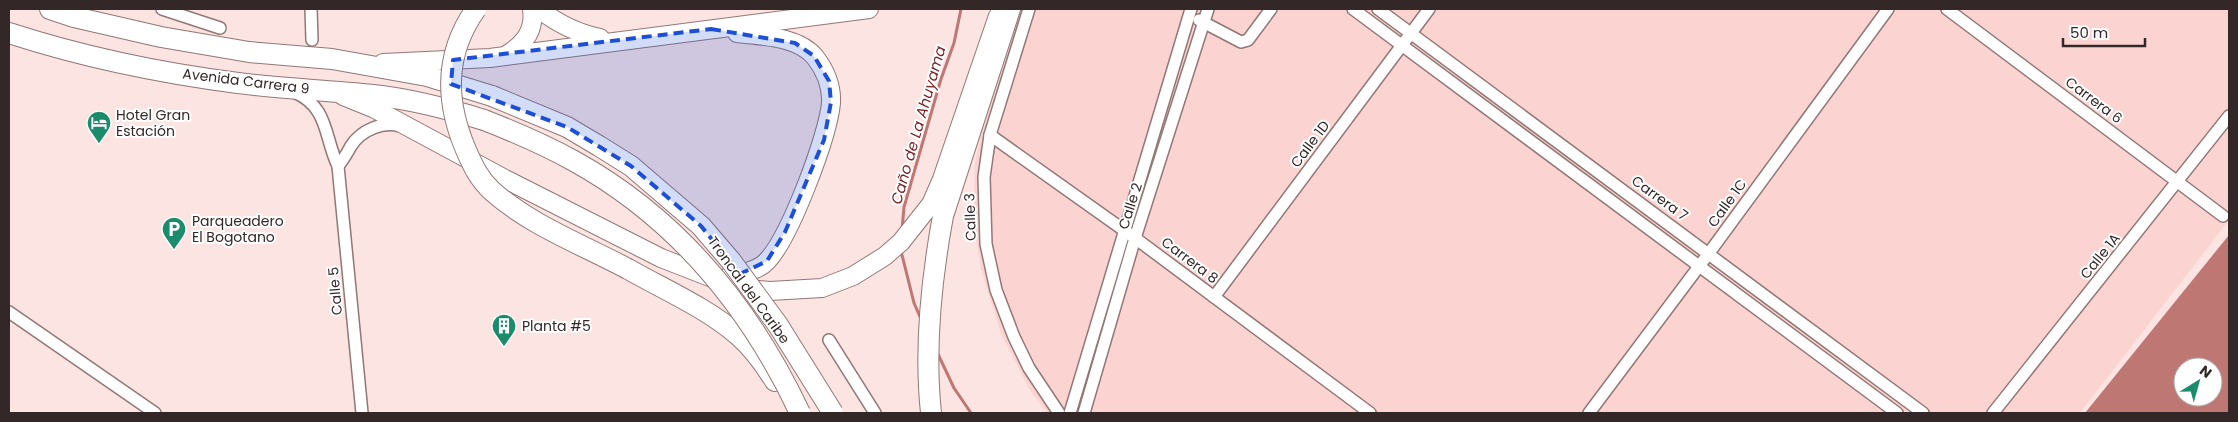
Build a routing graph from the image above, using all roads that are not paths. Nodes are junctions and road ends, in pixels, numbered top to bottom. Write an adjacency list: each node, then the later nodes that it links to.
1 (50, 9): 28 (highway, Avenida Carrera 9)
2 (162, 9): 20 (street)
3 (311, 9): 24 (street)
4 (476, 9): 49 (highway, bridge)
5 (532, 9): 27 (main road)
6 (539, 9): 25 (main road)
7 (869, 9): 21 (main road)
8 (1000, 9): 43 (main road)
9 (1010, 9): 52 (highway)
10 (1029, 9): 35 (street, Calle 3)
11 (1208, 9): 19 (street, Calle 2)
12 (1271, 9): 19 (street)
13 (1353, 9): 26 (street)
14 (1378, 9): 23 (street, Carrera 7)
15 (1429, 9): 23 (street, Calle 1D)
16 (1888, 9): 41 (street, Calle 1C)
17 (1947, 9): 37 (street, Carrera 6)
18 (1190, 13): 19 (street); 39 (street, Calle 2)
19 (1204, 22): 40 (street, Calle 2)
20 (220, 28)
21 (711, 29): 25 (main road); 43 (main road)
22 (9, 33): 29 (highway, Avenida Carrera 9)
23 (1411, 33): 26 (street, Calle 1D); 41 (street, Carrera 7)
24 (312, 40)
25 (613, 41): 27 (main road)
26 (1403, 45): 42 (street); 44 (street, Calle 1D)
27 (508, 54): 28 (main road)
28 (332, 59): 31 (highway, Avenida Carrera 9)
29 (285, 88): 30 (highway, Avenida Carrera 9); 36 (street, Calle 5)
30 (326, 90): 33 (highway, Avenida Carrera 9); 34 (main road)
31 (492, 96): 50 (highway, Troncal del Caribe, bridge)
32 (2229, 116): 37 (street, Calle 1A)
33 (484, 120): 49 (highway, Troncal del Caribe, bridge)
34 (418, 131): 36 (street); 43 (main road)
35 (990, 135): 39 (street, Carrera 8); 53 (street, Calle 3)
36 (338, 166): 48 (street, Calle 5)
37 (2178, 182): 38 (street, Carrera 6); 60 (street, Calle 1A)
38 (2223, 216)
39 (1124, 230): 40 (street, Carrera 8); 54 (street, Calle 2)
40 (1135, 238): 44 (street, Carrera 8); 55 (street, Calle 2)
41 (1709, 254): 42 (street, Calle 1C); 59 (street, Carrera 7)
42 (1700, 266): 57 (street, Calle 1C); 58 (street)
43 (714, 278)
44 (1214, 297): 56 (street, Carrera 8)
45 (9, 312): 47 (street)
46 (831, 344): 51 (street)
47 (155, 413)
48 (362, 413)
49 (799, 413)
50 (833, 413)
51 (875, 413)
52 (932, 413)
53 (1059, 413)
54 (1070, 413)
55 (1084, 413)
56 (1370, 413)
57 (1589, 413)
58 (1897, 413)
59 (1923, 413)
60 (1993, 413)

